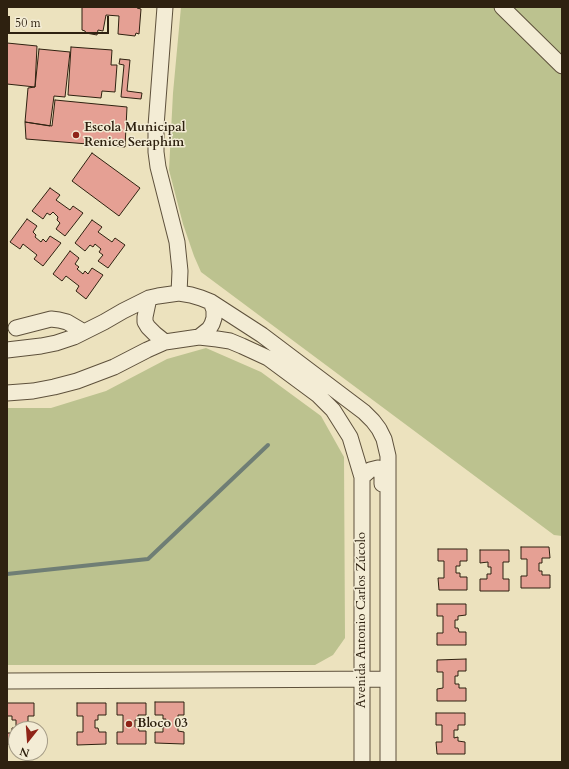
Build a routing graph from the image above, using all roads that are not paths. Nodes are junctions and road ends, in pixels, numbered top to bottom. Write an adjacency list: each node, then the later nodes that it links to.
1 (164, 7): 4 (street)
2 (502, 7): 3 (street)
3 (562, 66)
4 (179, 293): 5 (street); 6 (street)
5 (150, 298): 7 (street); 9 (street)
6 (211, 302): 8 (street); 14 (street, Avenida Antonio Carlos Zúcolo)
7 (84, 332): 10 (street); 10 (street)
8 (199, 337): 9 (street); 13 (street, Avenida Antonio Carlos Zúcolo)
9 (166, 342): 12 (street)
10 (41, 346): 11 (street)
11 (7, 350)
12 (7, 393)
13 (362, 477): 14 (street, Avenida Antonio Carlos Zúcolo); 15 (street, Avenida Antonio Carlos Zúcolo)
14 (388, 581): 16 (street, Avenida Antonio Carlos Zúcolo)
15 (362, 679): 16 (street); 17 (street); 18 (street, Avenida Antonio Carlos Zúcolo)
16 (388, 679): 19 (street, Avenida Antonio Carlos Zúcolo)
17 (7, 681)
18 (362, 762)
19 (388, 762)

